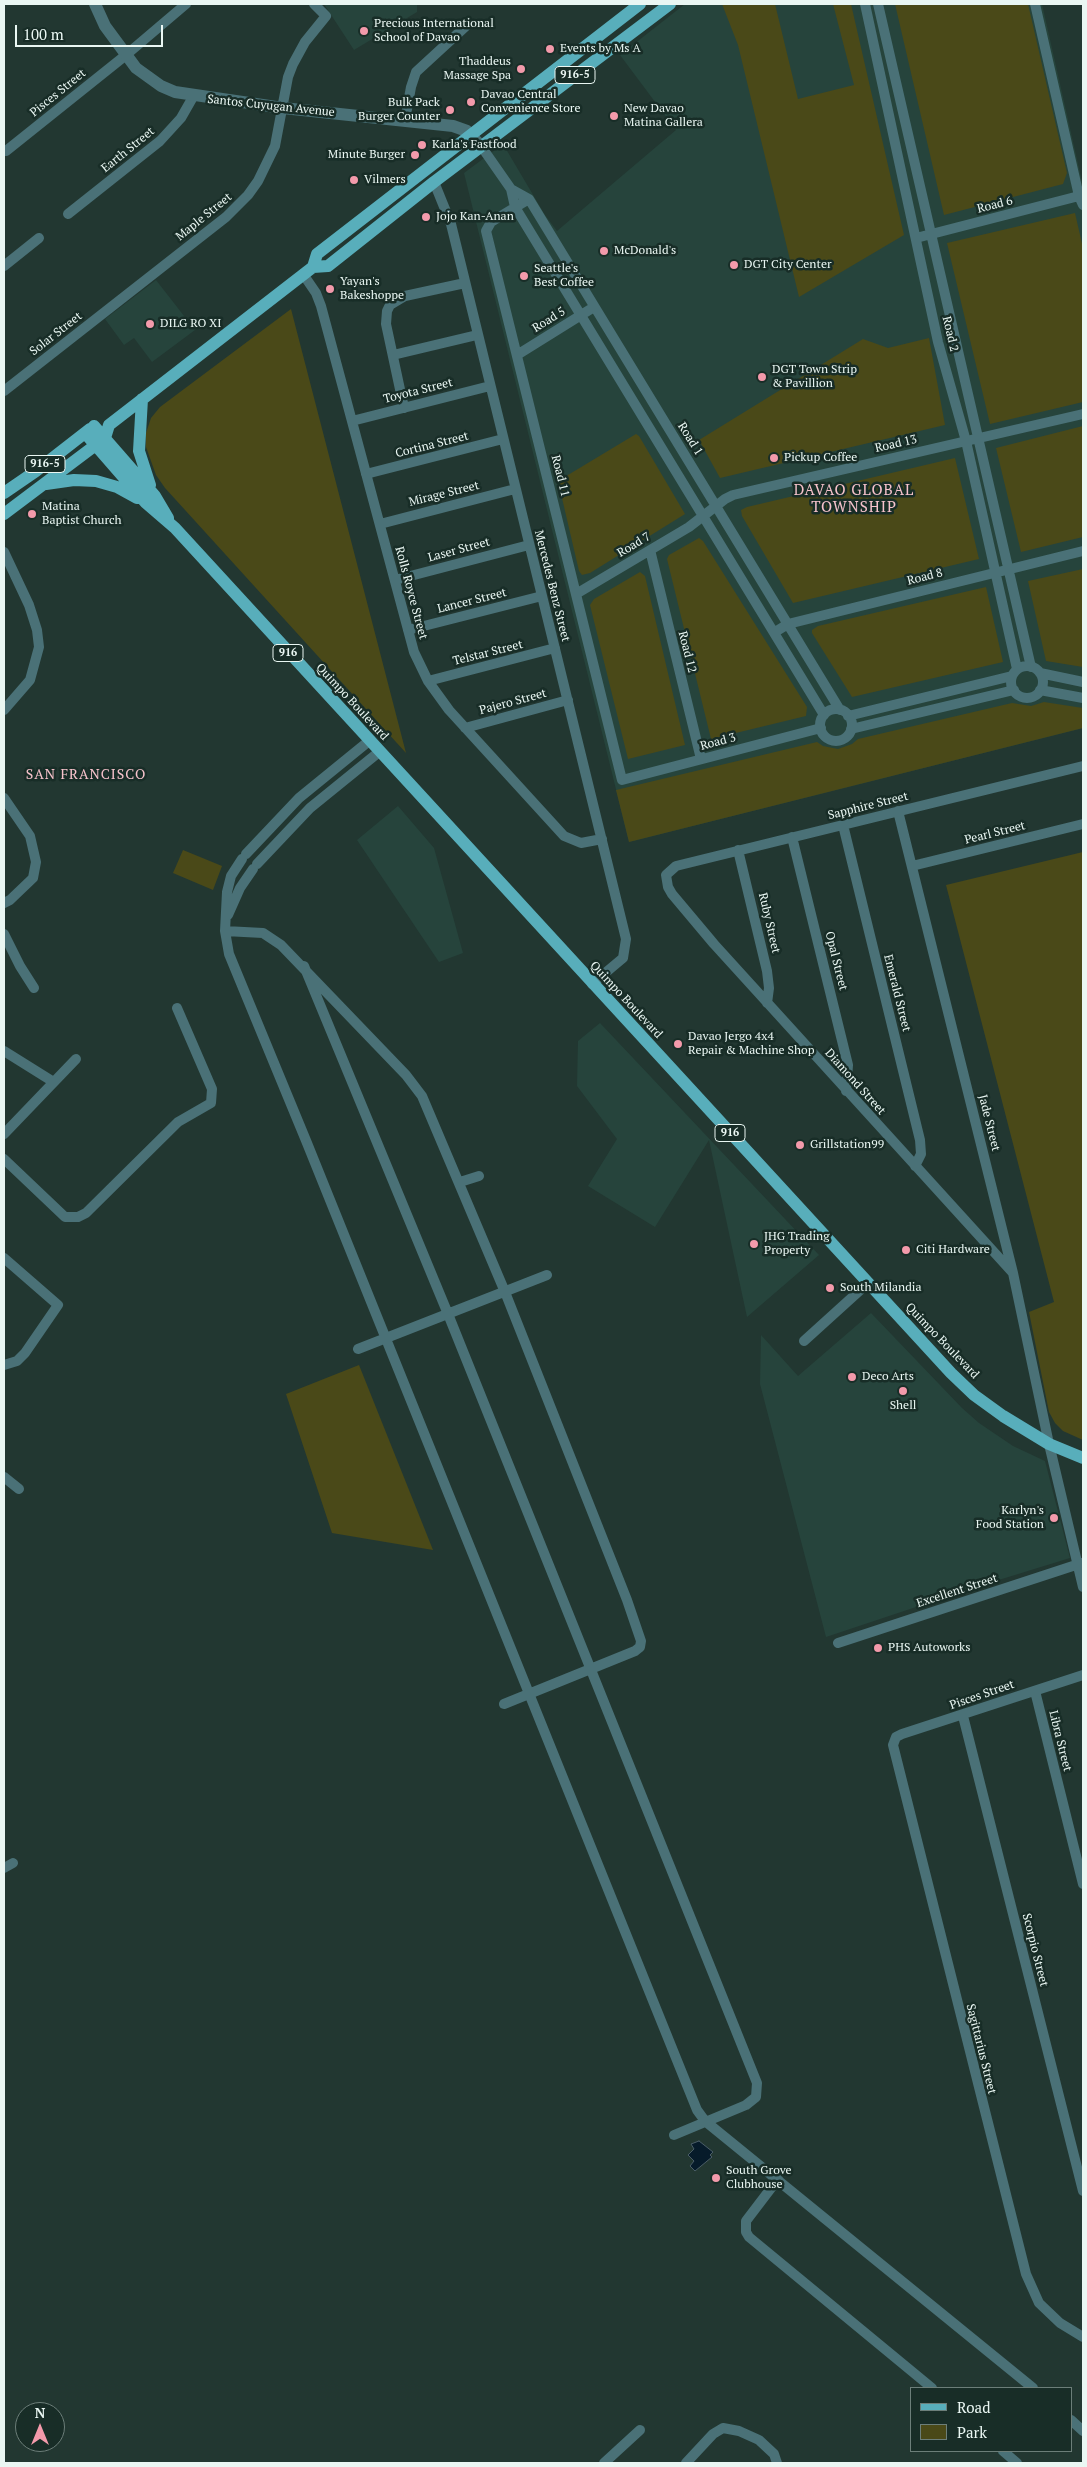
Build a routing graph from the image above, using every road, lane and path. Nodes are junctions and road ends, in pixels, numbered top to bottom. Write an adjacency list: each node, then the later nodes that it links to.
1 (96, 4): 12 (street, Santos Cuyugan Avenue)
2 (186, 4): 12 (street, Pisces Street)
3 (314, 4): 17 (street, Maple Street)
4 (670, 4): 9 (main road, 916-5)
5 (865, 4): 15 (street, Road 2)
6 (878, 4): 14 (street, Road 2)
7 (1036, 4): 25 (street)
8 (636, 6): 9 (main road); 11 (main road, 916-5)
9 (644, 23): 13 (main road, 916-5)
10 (466, 26): 18 (street)
11 (574, 54): 13 (main road); 19 (main road, 916-5)
12 (126, 55): 16 (street, Santos Cuyugan Avenue); 21 (street, Pisces Street)
13 (585, 68): 20 (main road, 916-5)
14 (897, 83): 15 (street); 28 (street, Road 2)
15 (884, 86): 30 (street, Road 2)
16 (193, 97): 17 (street, Santos Cuyugan Avenue); 27 (street, Earth Street)
17 (282, 108): 18 (street, Santos Cuyugan Avenue); 36 (street, Maple Street)
18 (405, 120): 19 (street, Santos Cuyugan Avenue)
19 (471, 134): 20 (street); 33 (main road, 916-5)
20 (481, 146): 22 (main road, 916-5); 23 (street)
21 (6, 151)
22 (434, 182): 33 (main road, 916-5); 35 (street, Mercedes Benz Street)
23 (511, 189): 24 (street); 26 (street)
24 (529, 199): 26 (street, Road 11); 31 (street, Road 1)
25 (1081, 201): 28 (street, Road 6)
26 (516, 207): 34 (street); 43 (street, Road 11)
27 (68, 214)
28 (932, 234): 30 (street, Road 6); 40 (street, Road 2)
29 (39, 238): 32 (street)
30 (916, 238): 41 (street, Road 2)
31 (568, 265): 34 (street); 37 (street, Road 1)
32 (4, 266)
33 (308, 271): 46 (main road, 916-5); 49 (street, Rolls Royce Street)
34 (555, 273): 38 (street)
35 (465, 283): 39 (street, Mercedes Benz Street); 42 (street)
36 (124, 296): 45 (street, Solar Street)
37 (594, 307): 38 (street, Road 5); 56 (street, Road 1)
38 (580, 316): 43 (street, Road 5); 57 (street)
39 (478, 335): 42 (street); 44 (street, Mercedes Benz Street)
40 (955, 338): 41 (street); 52 (street, Road 2)
41 (938, 342): 54 (street, Road 2)
42 (393, 355): 47 (street)
43 (517, 355): 74 (street, Road 11)
44 (490, 386): 47 (street, Toyota Street); 53 (street, Mercedes Benz Street)
45 (4, 391)
46 (142, 399): 50 (main road, 916-5); 62 (main road)
47 (404, 408): 49 (street, Toyota Street)
48 (1083, 414): 52 (street, Road 13)
49 (352, 421): 58 (street, Rolls Royce Street)
50 (109, 425): 51 (main road); 55 (main road)
51 (89, 430): 55 (main road, Quimpo Boulevard / 916); 61 (main road, 916-5)
52 (978, 438): 54 (street, Road 13); 71 (street, Road 2)
53 (503, 440): 58 (street, Cortina Street); 60 (street, Mercedes Benz Street)
54 (966, 441): 63 (street, Road 13); 72 (street, Road 2)
55 (100, 442): 59 (main road, 916-5); 62 (main road, Quimpo Boulevard / 916)
56 (685, 455): 57 (street); 63 (street, Road 1)
57 (672, 463): 65 (street)
58 (366, 474): 66 (street, Rolls Royce Street)
59 (46, 484): 62 (main road); 64 (main road, 916-5)
60 (515, 489): 66 (street, Mirage Street); 67 (street, Mercedes Benz Street)
61 (4, 493)
62 (150, 500): 94 (main road, Quimpo Boulevard / 916)
63 (716, 506): 65 (street, Road 13); 76 (street, Road 1)
64 (4, 514)
65 (704, 516): 68 (street, Road 7); 78 (street)
66 (380, 524): 73 (street, Rolls Royce Street)
67 (529, 545): 73 (street, Laser Street); 75 (street, Mercedes Benz Street)
68 (650, 550): 74 (street, Road 7); 96 (street, Road 12)
69 (1083, 551): 71 (street, Road 8)
70 (4, 552): 88 (street)
71 (1008, 570): 72 (street, Road 8); 80 (street, Road 2)
72 (995, 573): 76 (street, Road 8); 81 (street, Road 2)
73 (395, 580): 77 (street, Rolls Royce Street)
74 (576, 594): 98 (street, Road 11)
75 (542, 596): 77 (street, Lancer Street); 79 (street, Mercedes Benz Street)
76 (788, 624): 78 (street, Road 8); 89 (street, Road 1)
77 (408, 630): 82 (street, Rolls Royce Street)
78 (774, 632): 90 (street)
79 (555, 648): 82 (street, Telstar Street); 87 (street, Mercedes Benz Street)
80 (1036, 670): 81 (street); 83 (street); 85 (street)
81 (1015, 673): 84 (street); 89 (street)
82 (428, 681): 91 (street, Rolls Royce Street)
83 (1083, 682)
84 (1014, 690): 85 (street); 93 (street)
85 (1040, 690): 86 (street)
86 (1083, 698)
87 (568, 700): 91 (street, Pajero Street); 104 (street, Mercedes Benz Street)
88 (4, 710)
89 (844, 713): 90 (street); 93 (street)
90 (824, 715): 92 (street)
91 (465, 728): 104 (street, Rolls Royce Street)
92 (821, 728): 93 (street); 96 (street, Road 3)
93 (851, 730)
94 (369, 741): 95 (main road, Quimpo Boulevard / 916); 105 (street)
95 (379, 752): 107 (street); 114 (main road, Quimpo Boulevard / 916)
96 (701, 759): 98 (street, Road 3)
97 (1083, 766): 100 (street, Sapphire Street)
98 (622, 780)
99 (4, 798): 110 (street)
100 (898, 811): 102 (street, Sapphire Street); 108 (street, Jade Street)
101 (1083, 824): 108 (street, Pearl Street)
102 (843, 825): 103 (street, Sapphire Street); 124 (street, Emerald Street)
103 (792, 837): 106 (street, Sapphire Street); 121 (street, Opal Street)
104 (602, 839): 114 (street, Mercedes Benz Street)
105 (256, 842): 107 (street); 111 (street)
106 (738, 850): 109 (street, Sapphire Street); 116 (street, Ruby Street)
107 (267, 852): 111 (street)
108 (912, 866): 128 (street, Jade Street)
109 (666, 880): 116 (street, Diamond Street)
110 (4, 903)
111 (225, 926): 113 (street); 133 (street)
112 (4, 934): 115 (street)
113 (304, 966): 126 (street); 132 (street)
114 (592, 984): 130 (main road, Quimpo Boulevard / 916)
115 (34, 988)
116 (767, 1003): 121 (street, Diamond Street)
117 (178, 1008): 123 (street)
118 (4, 1051): 120 (street)
119 (76, 1059): 120 (street)
120 (52, 1081): 122 (street)
121 (846, 1091): 124 (street, Diamond Street)
122 (4, 1134)
123 (4, 1159)
124 (915, 1166): 128 (street, Diamond Street)
125 (479, 1176): 126 (street)
126 (460, 1182): 131 (street)
127 (4, 1258): 136 (street)
128 (1013, 1273): 137 (street, Jade Street)
129 (547, 1275): 131 (street)
130 (868, 1283): 134 (street); 137 (main road, Quimpo Boulevard / 916)
131 (505, 1292): 132 (street); 144 (street)
132 (448, 1314): 133 (street); 144 (street)
133 (386, 1338): 135 (street); 147 (street)
134 (804, 1341)
135 (358, 1349)
136 (4, 1365)
137 (1049, 1444): 138 (main road, Quimpo Boulevard / 916); 141 (street, Jade Street)
138 (1083, 1458)
139 (4, 1477): 140 (street)
140 (19, 1489)
141 (1080, 1563): 142 (street, Jade Street); 143 (street, Excellent Street)
142 (1083, 1587)
143 (838, 1644)
144 (590, 1671): 147 (street); 152 (street)
145 (1083, 1675): 146 (street, Pisces Street)
146 (1035, 1690): 149 (street, Pisces Street); 151 (street, Libra Street)
147 (529, 1695): 148 (street); 152 (street)
148 (504, 1704)
149 (963, 1716): 150 (street, Pisces Street); 155 (street, Scorpio Street)
150 (893, 1745): 156 (street, Sagittarius Street)
151 (1083, 1884)
152 (705, 2122): 153 (street); 154 (street)
153 (674, 2134)
154 (778, 2179): 157 (street); 158 (street)
155 (1083, 2191)
156 (1083, 2337)
157 (931, 2387)
158 (1032, 2387)
159 (1072, 2421): 161 (street)
160 (640, 2430): 164 (street)
161 (1083, 2431)
162 (1004, 2452): 167 (street)
163 (776, 2459): 165 (street); 166 (street)
164 (604, 2463)
165 (686, 2463)
166 (766, 2463)
167 (1017, 2463)

